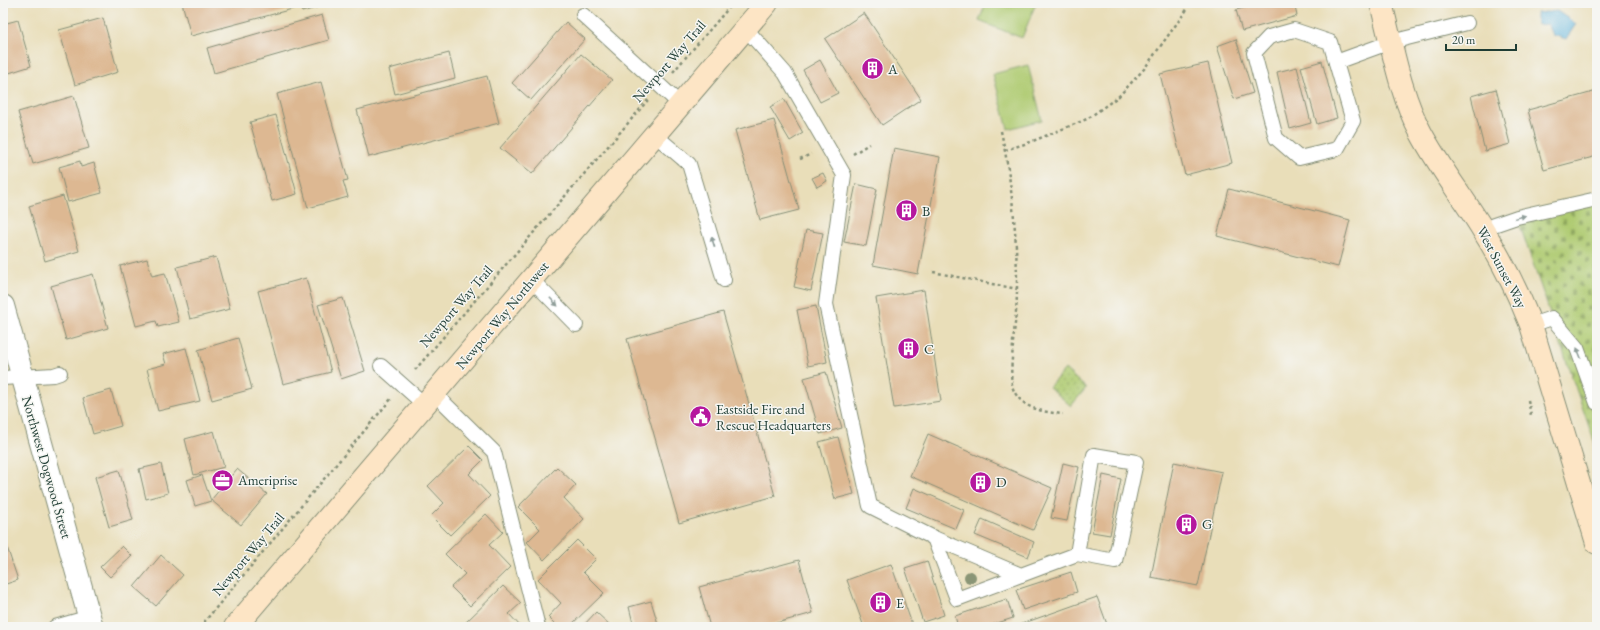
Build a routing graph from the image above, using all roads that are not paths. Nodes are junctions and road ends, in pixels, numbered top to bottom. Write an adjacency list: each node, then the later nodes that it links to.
1 (767, 3): 5 (street, Newport Way Northwest)
2 (1380, 3): 6 (street, West Sunset Way)
3 (583, 14): 8 (lane)
4 (1467, 23): 6 (lane)
5 (746, 29): 8 (street, Newport Way Northwest); 23 (lane)
6 (1391, 42): 7 (lane); 11 (street, West Sunset Way)
7 (1336, 62): 7 (lane)
8 (681, 105): 9 (street, Newport Way Northwest)
9 (655, 135): 12 (street, Newport Way Northwest); 13 (lane, one-way to 9)
10 (1597, 199): 11 (lane, one-way to 10)
11 (1482, 229): 15 (street, West Sunset Way)
12 (532, 280): 16 (lane, one-way to 16); 21 (street, Newport Way Northwest)
13 (724, 280)
14 (3, 306): 17 (street, Northwest Dogwood Street)
15 (1530, 324): 22 (lane, one-way to 15); 24 (street, West Sunset Way)
16 (576, 325)
17 (7, 337): 20 (street, Northwest Dogwood Street)
18 (381, 366): 21 (lane)
19 (60, 373): 20 (lane)
20 (12, 377): 27 (street, Northwest Dogwood Street)
21 (430, 400): 29 (street, Newport Way Northwest); 30 (lane)
22 (1597, 403)
23 (934, 538): 26 (lane); 26 (lane)
24 (1597, 543)
25 (1077, 554): 25 (lane); 26 (lane)
26 (1021, 575)
27 (91, 622): 28 (lane)
28 (55, 627)
29 (235, 627)
30 (538, 627)

